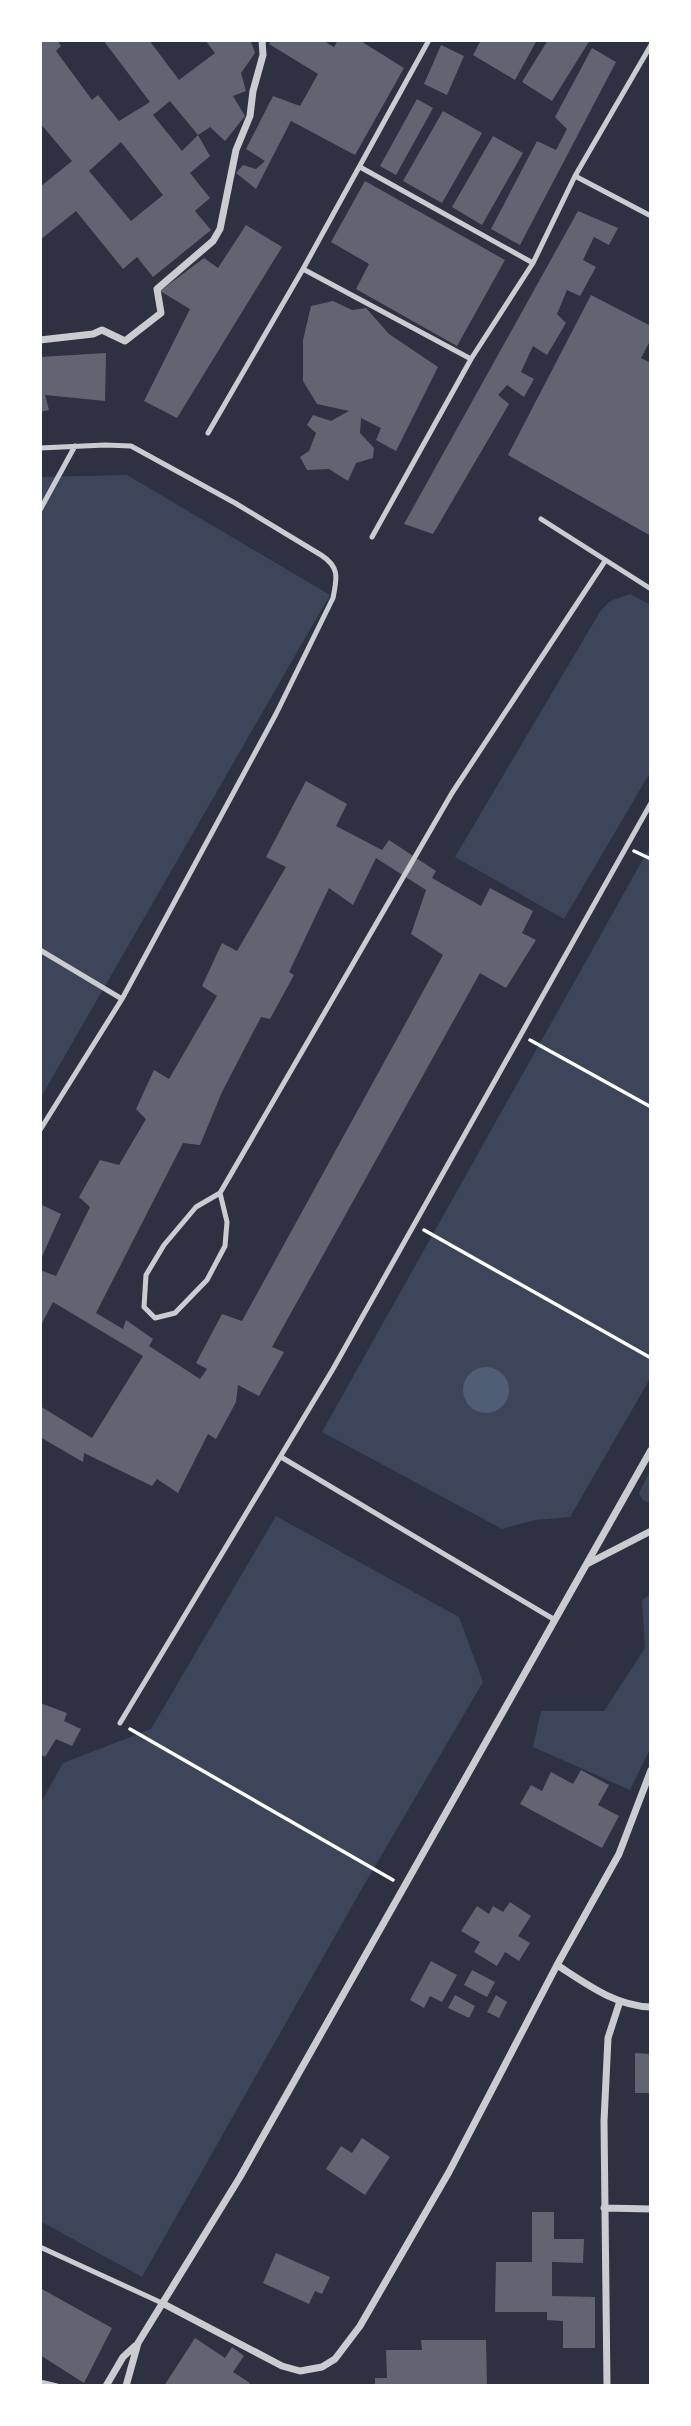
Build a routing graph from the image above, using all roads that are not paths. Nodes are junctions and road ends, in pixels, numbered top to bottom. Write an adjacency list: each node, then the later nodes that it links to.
1 (262, 40): 9 (street)
2 (429, 40): 4 (lane)
3 (651, 45): 5 (lane)
4 (360, 167): 7 (lane); 8 (lane)
5 (575, 176): 6 (lane); 7 (lane)
6 (651, 216)
7 (533, 263): 10 (lane)
8 (303, 269): 10 (lane); 11 (lane)
9 (40, 340)
10 (471, 359): 16 (lane)
11 (208, 433)
12 (75, 446): 13 (lane); 14 (lane); 21 (lane)
13 (40, 448)
14 (40, 510)
15 (541, 519): 17 (lane)
16 (372, 537)
17 (605, 561): 18 (lane); 23 (lane)
18 (651, 589)
19 (651, 803): 25 (lane)
20 (40, 950): 21 (lane)
21 (122, 999): 22 (lane)
22 (40, 1130)
23 (220, 1193): 23 (lane)
24 (651, 1450): 27 (street)
25 (281, 1457): 28 (lane); 29 (lane)
26 (651, 1531): 27 (street)
27 (586, 1564): 28 (street)
28 (555, 1620): 37 (street)
29 (120, 1723)
30 (651, 1770): 31 (street)
31 (557, 1965): 32 (street); 37 (street)
32 (620, 2001): 33 (street); 34 (street)
33 (651, 2007)
34 (604, 2208): 35 (street); 43 (street)
35 (651, 2209)
36 (40, 2247): 37 (lane)
37 (162, 2303): 38 (street)
38 (138, 2343): 41 (street); 42 (street)
39 (40, 2382): 40 (lane)
40 (57, 2386)
41 (106, 2386)
42 (126, 2386)
43 (607, 2386)

